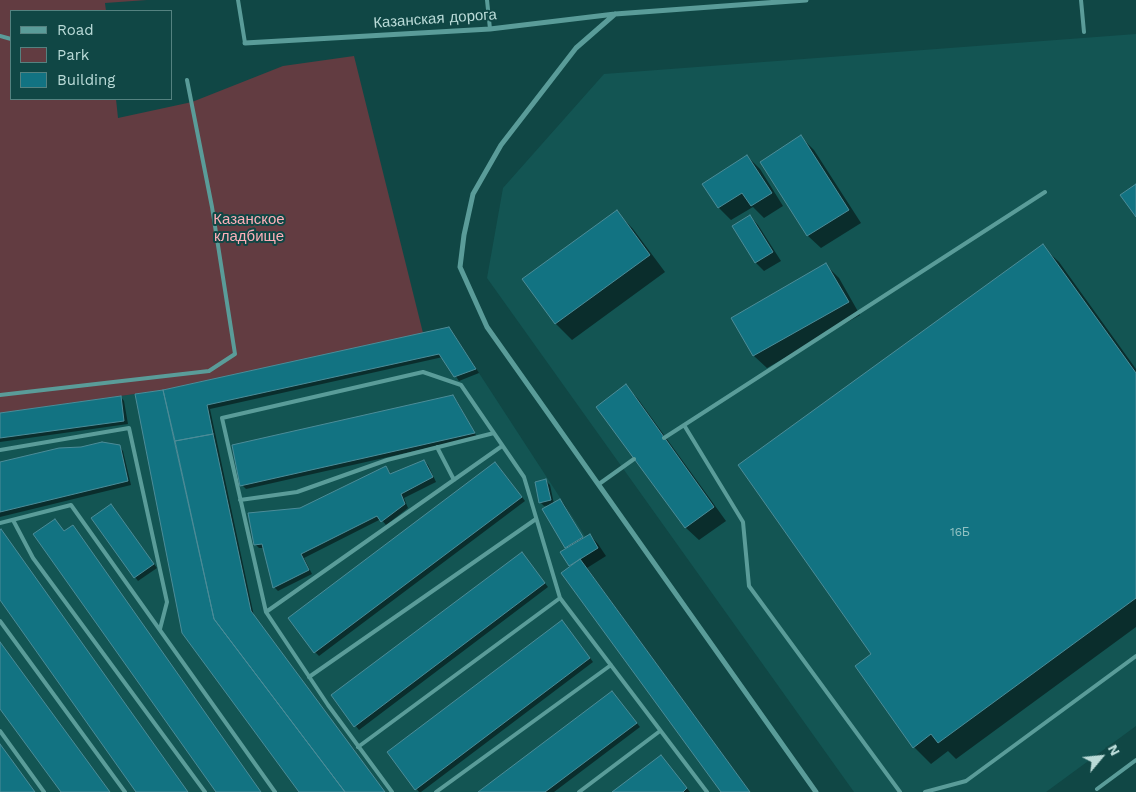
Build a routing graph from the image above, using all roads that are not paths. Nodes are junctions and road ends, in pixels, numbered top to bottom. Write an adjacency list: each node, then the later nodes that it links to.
1 (238, 0): 8 (lane)
2 (487, 0): 6 (lane)
3 (806, 0): 5 (street, Казанская дорога)
4 (1081, 0): 7 (lane)
5 (615, 14): 6 (street, Казанская дорога); 20 (street)
6 (490, 29): 8 (street, Казанская дорога)
7 (1084, 32)
8 (245, 43)
9 (188, 80): 11 (lane)
10 (1045, 192): 12 (lane)
11 (0, 395)
12 (684, 425): 14 (lane); 46 (lane)
13 (494, 433): 15 (lane); 16 (lane); 21 (lane)
14 (664, 438)
15 (502, 446): 19 (lane); 22 (lane)
16 (437, 447): 19 (lane); 21 (lane)
17 (0, 450): 28 (lane)
18 (634, 459): 20 (lane)
19 (454, 480): 26 (lane)
20 (599, 484): 45 (street)
21 (240, 500): 26 (lane)
22 (536, 519): 25 (lane); 31 (lane)
23 (13, 520): 24 (lane); 28 (lane); 39 (lane)
24 (0, 524)
25 (560, 598): 30 (lane); 34 (lane)
26 (266, 612): 31 (lane)
27 (0, 621): 38 (lane)
28 (160, 629): 40 (lane)
29 (1136, 656): 47 (lane)
30 (611, 665): 33 (lane); 42 (lane)
31 (309, 677): 34 (lane)
32 (0, 731): 37 (lane)
33 (660, 731): 43 (lane); 44 (lane)
34 (358, 747): 41 (lane)
35 (1136, 760): 36 (lane)
36 (1097, 789)
37 (44, 792)
38 (126, 792)
39 (204, 792)
40 (275, 792)
41 (392, 792)
42 (436, 792)
43 (579, 792)
44 (707, 792)
45 (816, 792)
46 (900, 792)
47 (925, 792)

